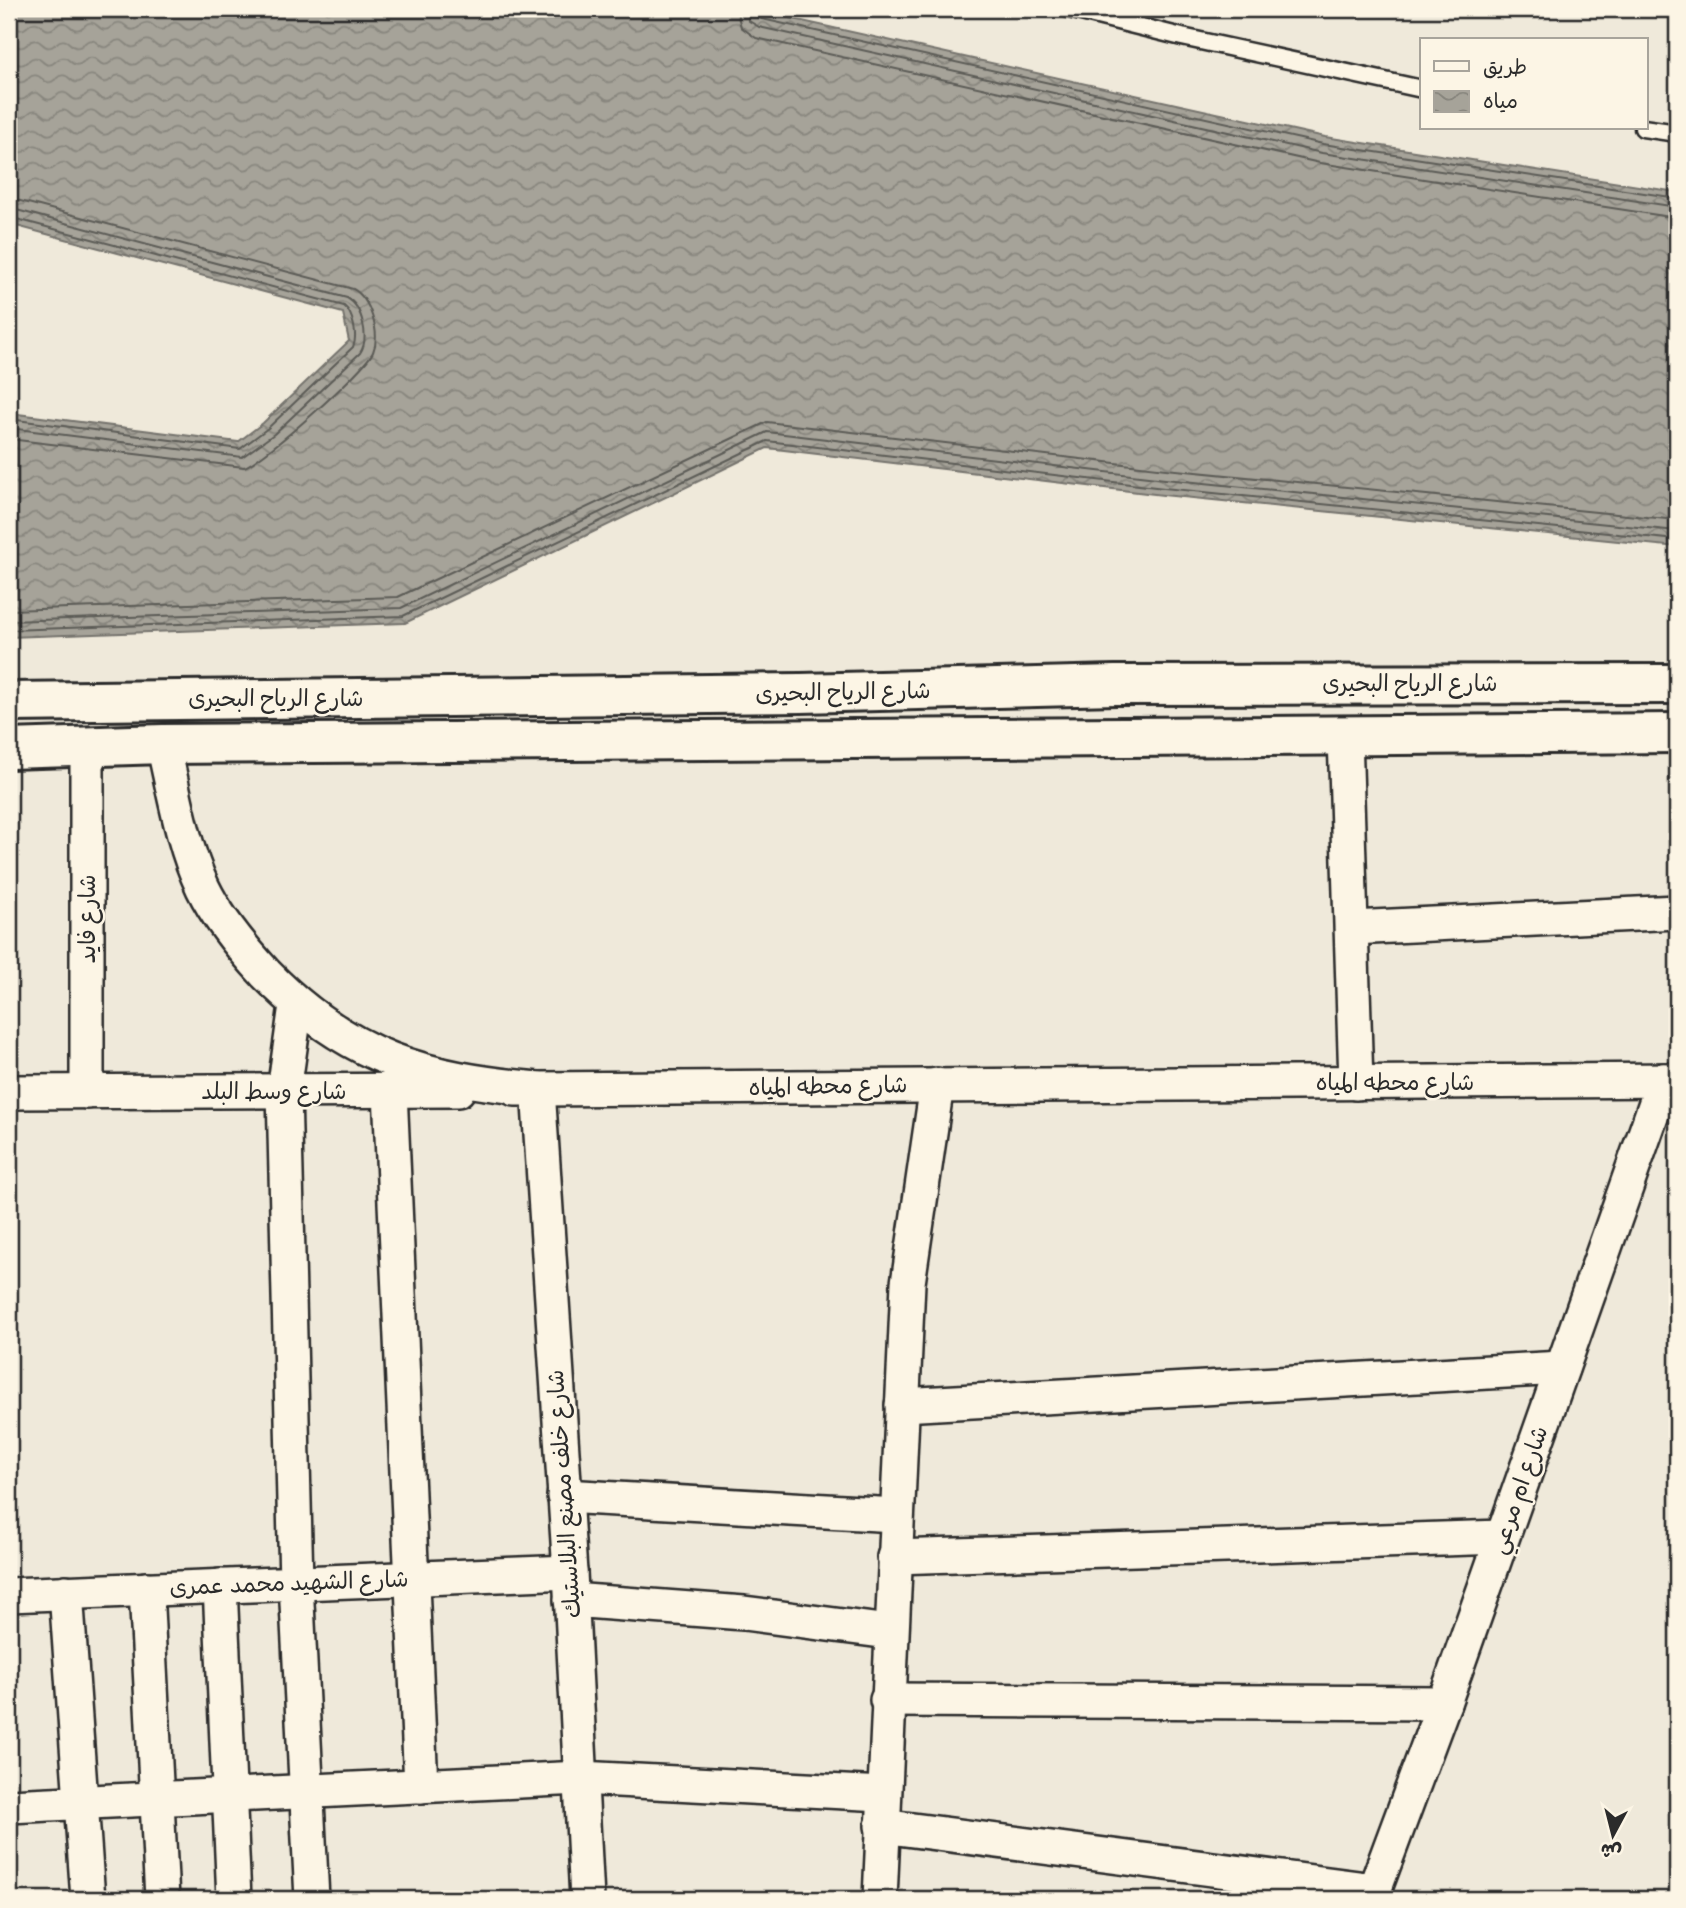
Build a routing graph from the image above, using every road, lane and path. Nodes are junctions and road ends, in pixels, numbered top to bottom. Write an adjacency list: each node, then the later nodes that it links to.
1 (1069, 9): 2 (lane)
2 (1420, 89)
3 (1648, 129): 4 (lane)
4 (1677, 133)
5 (1677, 684): 6 (main road, شارع الرياح البحيرى)
6 (9, 702)
7 (1677, 733): 8 (main road, شارع الرياح البحيرى)
8 (1345, 735): 9 (main road, شارع الرياح البحيرى); 13 (street)
9 (163, 744): 10 (main road, شارع الرياح البحيرى); 14 (street, شارع محطه المياه)
10 (87, 747): 11 (main road, شارع الرياح البحيرى); 22 (street, شارع فايد)
11 (9, 749)
12 (1677, 912): 13 (street)
13 (1352, 928): 16 (street)
14 (296, 1005): 18 (street, شارع محطه المياه); 19 (street)
15 (1671, 1080): 16 (street, شارع محطه المياه); 23 (street, شارع ام مرعي)
16 (1356, 1083): 17 (street, شارع محطه المياه)
17 (937, 1085): 18 (street, شارع محطه المياه); 24 (street)
18 (538, 1089): 20 (street, شارع وسط البلد); 25 (street, شارع خلف مصنع البلاستيك)
19 (284, 1091): 20 (street, شارع وسط البلد); 22 (street, شارع وسط البلد); 30 (street)
20 (390, 1091): 29 (street)
21 (9, 1092): 22 (street, شارع وسط البلد)
22 (88, 1092)
23 (1562, 1368): 24 (street); 27 (street, شارع ام مرعي)
24 (902, 1405): 26 (street)
25 (564, 1496): 26 (street); 32 (street, شارع خلف مصنع البلاستيك)
26 (896, 1515): 28 (street)
27 (1502, 1537): 28 (street); 38 (street, شارع ام مرعي)
28 (894, 1556): 36 (street)
29 (412, 1578): 30 (street, شارع الشهيد محمد عمرى); 32 (street, شارع الشهيد محمد عمرى); 40 (street)
30 (296, 1583): 31 (street, شارع الشهيد محمد عمرى); 41 (street)
31 (220, 1586): 33 (street, شارع الشهيد محمد عمرى); 42 (street)
32 (570, 1586): 36 (street, شارع الشهيد محمد عمرى); 39 (street, شارع خلف مصنع البلاستيك)
33 (146, 1589): 34 (street, شارع الشهيد محمد عمرى); 43 (street)
34 (66, 1592): 35 (street, شارع الشهيد محمد عمرى); 44 (street)
35 (9, 1595)
36 (890, 1632): 37 (street)
37 (887, 1700): 38 (street); 46 (street)
38 (1444, 1703): 47 (street, شارع ام مرعي)
39 (580, 1778): 40 (street); 46 (street); 52 (street, شارع خلف مصنع البلاستيك)
40 (421, 1786): 41 (street)
41 (307, 1792): 42 (street); 51 (street)
42 (230, 1795): 43 (street); 50 (street)
43 (157, 1799): 44 (street); 49 (street)
44 (81, 1802): 45 (street); 48 (street)
45 (9, 1806)
46 (883, 1810): 47 (street); 53 (street)
47 (1373, 1895)
48 (88, 1899)
49 (162, 1899)
50 (234, 1899)
51 (313, 1899)
52 (587, 1899)
53 (880, 1899)

